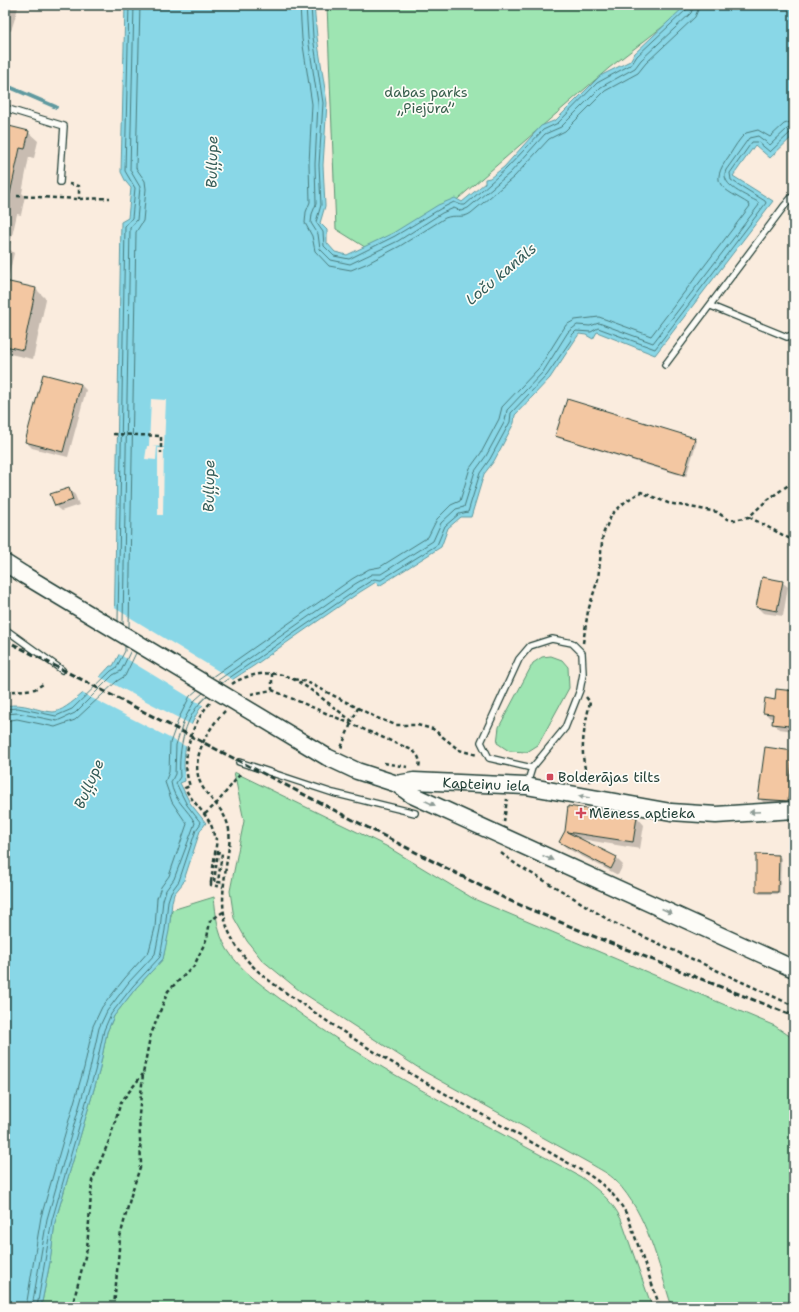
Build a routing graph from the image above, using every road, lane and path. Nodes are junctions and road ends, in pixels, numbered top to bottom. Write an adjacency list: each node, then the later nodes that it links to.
1 (5, 108): 2 (lane)
2 (60, 182): 5 (path)
3 (17, 196): 5 (path)
4 (110, 198): 5 (path)
5 (79, 199)
6 (794, 199): 7 (lane)
7 (711, 306): 8 (lane); 9 (lane)
8 (794, 334)
9 (665, 365)
10 (113, 434): 11 (path)
11 (161, 453)
12 (794, 482): 13 (path)
13 (749, 517): 14 (path); 17 (path)
14 (794, 541)
15 (5, 563): 30 (street, Kapteiņu iela, bridge)
16 (5, 629): 18 (lane)
17 (582, 653): 23 (lane); 32 (lane)
18 (62, 670)
19 (272, 673): 22 (path)
20 (291, 678): 27 (path)
21 (45, 683): 24 (path)
22 (272, 690): 25 (path); 28 (path)
23 (580, 690): 35 (lane); 38 (path)
24 (5, 692)
25 (244, 696)
26 (229, 707): 40 (path)
27 (358, 708): 28 (path); 32 (path)
28 (352, 723): 29 (path); 34 (path)
29 (341, 748): 30 (path); 31 (path)
30 (330, 751): 37 (street, Kapteiņu iela)
31 (347, 751)
32 (489, 758): 35 (lane)
33 (239, 762): 42 (lane)
34 (382, 763)
35 (532, 768): 39 (lane)
36 (243, 771): 40 (path)
37 (397, 784): 39 (street, Kapteiņu iela); 48 (street, one-way to 48)
38 (591, 784)
39 (526, 786): 41 (street, Kapteiņu iela, one-way to 39)
40 (217, 803): 43 (path); 46 (path)
41 (794, 810)
42 (415, 813)
43 (204, 814)
44 (498, 849): 49 (path)
45 (211, 882): 46 (path)
46 (223, 887): 47 (path)
47 (223, 912): 50 (path); 53 (path)
48 (794, 969)
49 (794, 1006)
50 (143, 1074): 51 (path); 52 (path)
51 (72, 1307)
52 (114, 1307)
53 (660, 1307)

